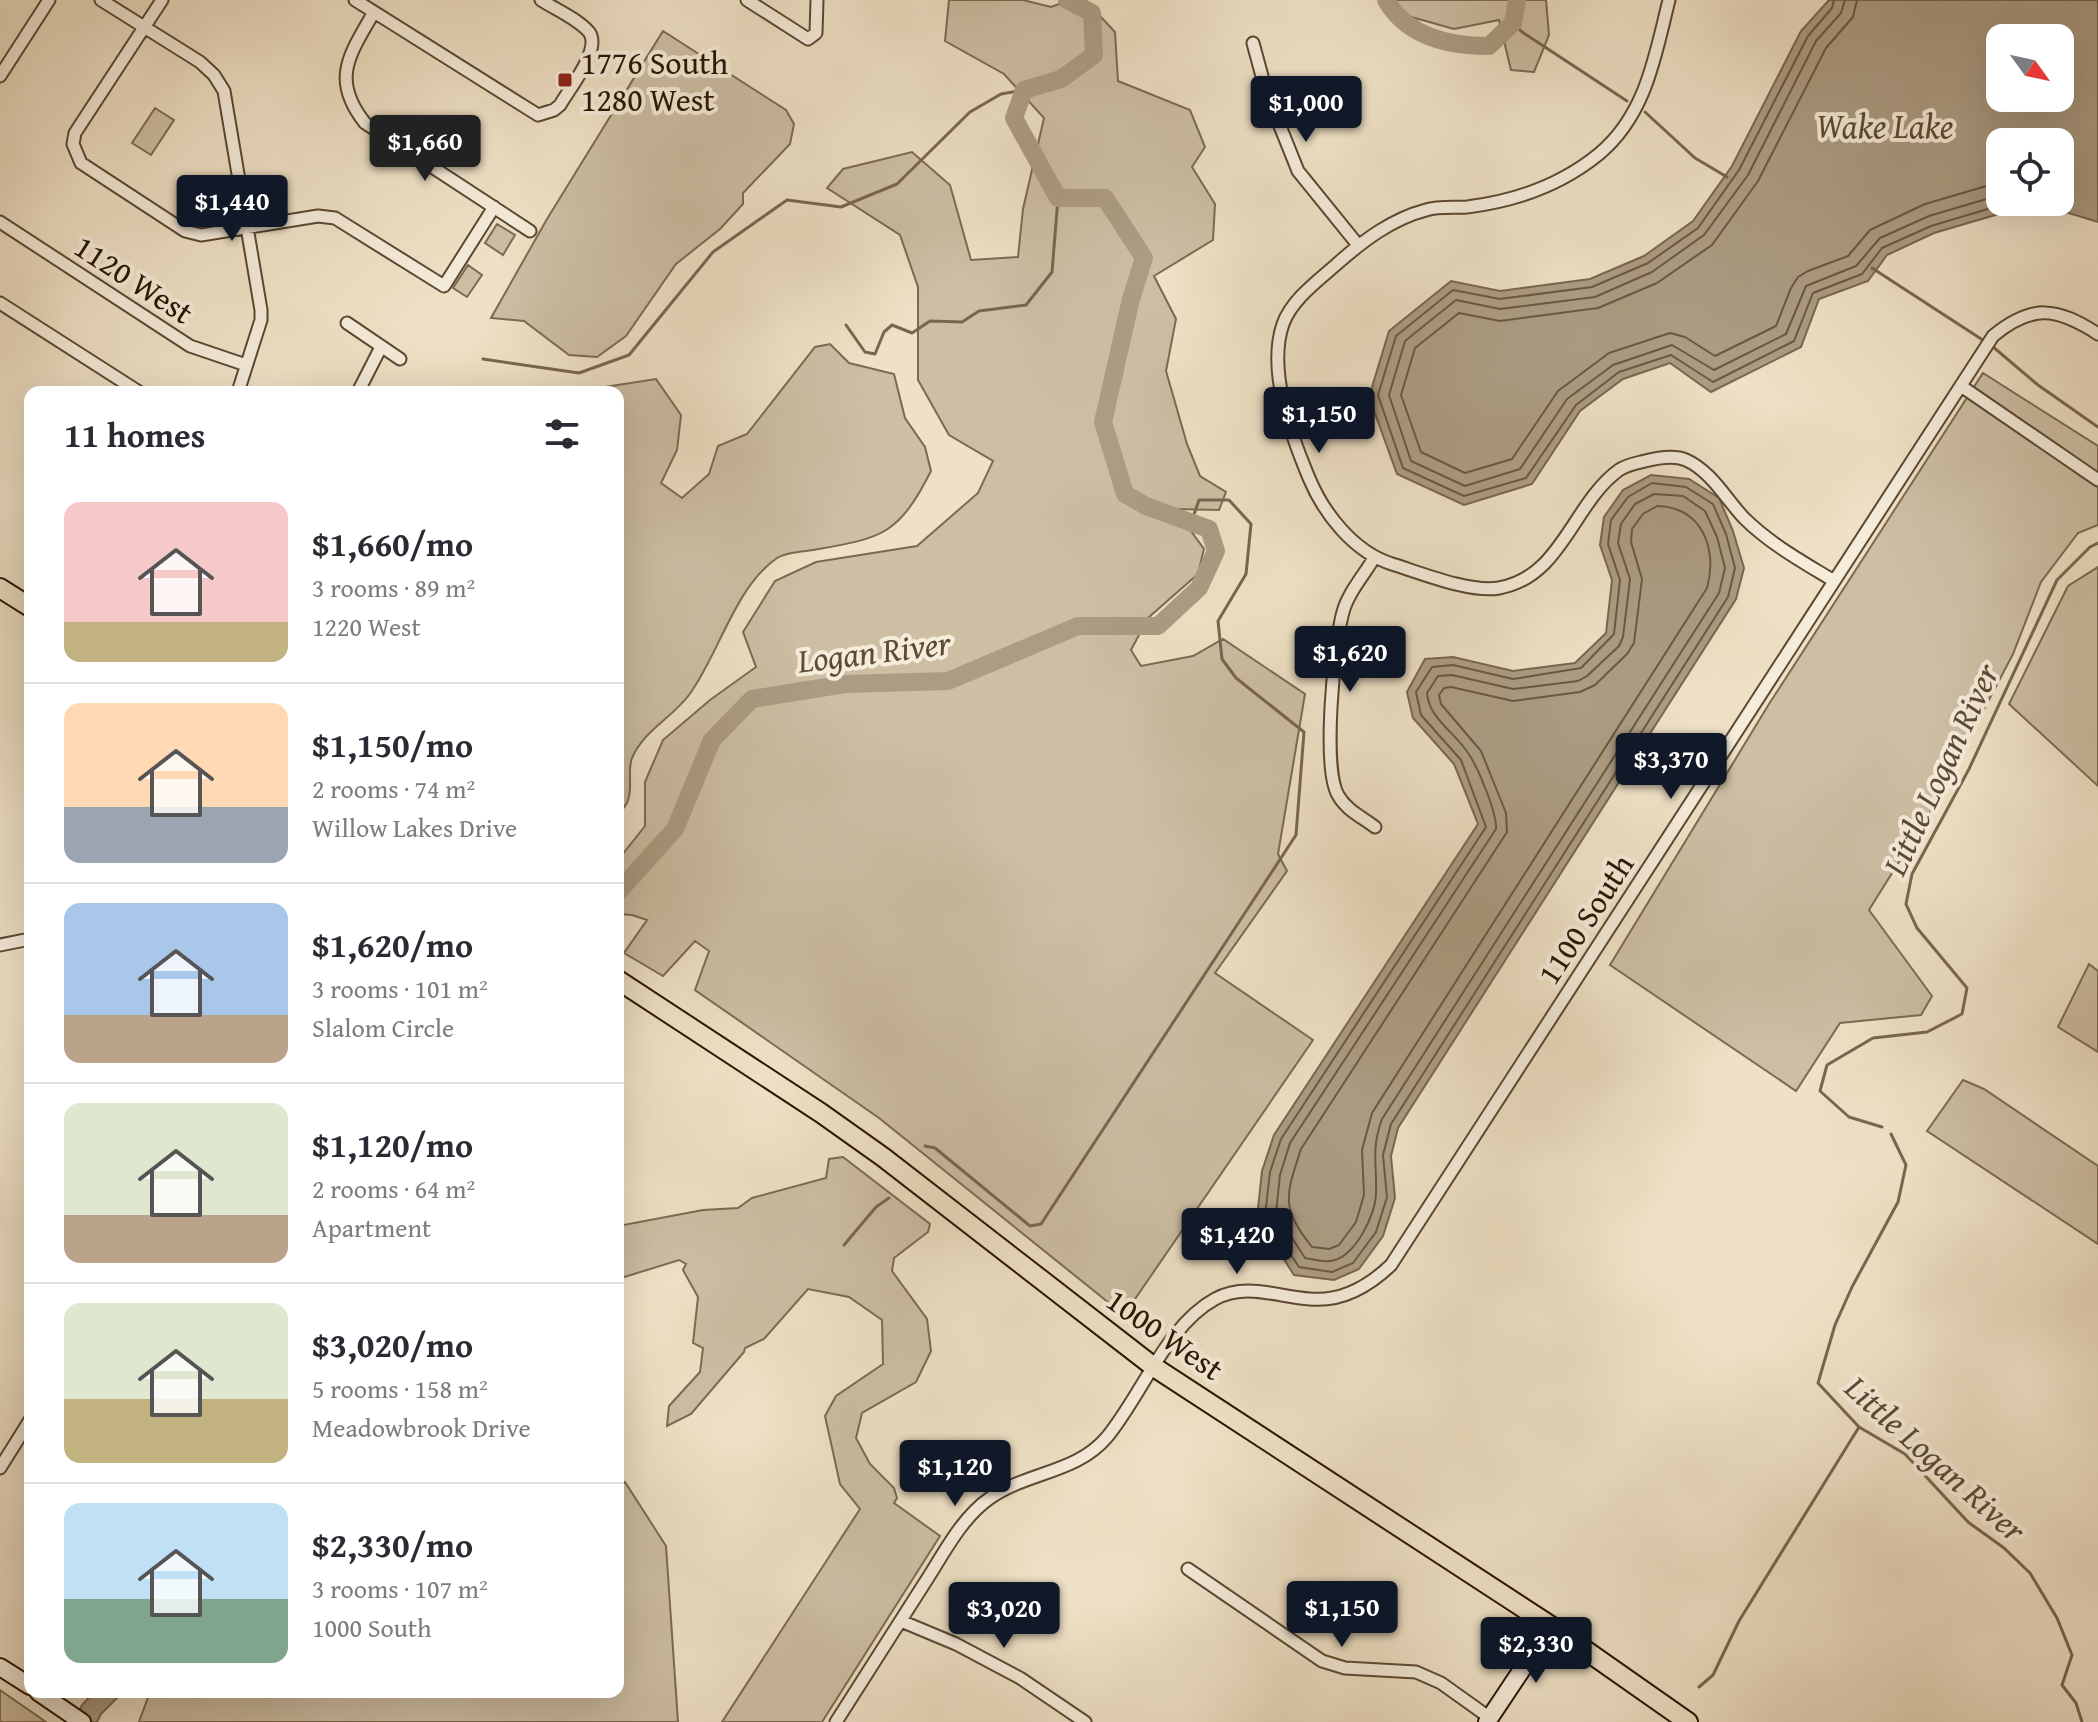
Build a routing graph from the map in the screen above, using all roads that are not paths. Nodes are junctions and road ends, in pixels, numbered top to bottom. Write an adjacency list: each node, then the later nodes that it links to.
1 (49, 0): 12 (street)
2 (101, 0): 10 (street)
3 (162, 0): 10 (street)
4 (355, 0): 9 (street)
5 (541, 0): 9 (street)
6 (747, 0): 7 (street)
7 (817, 0)
8 (1669, 0): 17 (street)
9 (374, 12): 13 (street)
10 (144, 28): 15 (street); 15 (street)
11 (1253, 43): 17 (street)
12 (0, 76)
13 (494, 207): 15 (street); 16 (street)
14 (0, 222): 23 (street, 1120 West)
15 (247, 227): 23 (street)
16 (530, 231)
17 (1358, 245): 29 (street)
18 (0, 303): 24 (street)
19 (347, 323): 21 (street)
20 (2098, 334): 27 (street, 1100 South)
21 (381, 347): 22 (street); 26 (street)
22 (400, 359)
23 (246, 365): 25 (street)
24 (130, 386)
25 (240, 386)
26 (361, 386)
27 (1961, 386): 28 (street); 30 (street, 1100 South)
28 (2098, 480)
29 (1374, 558): 30 (street); 33 (street)
30 (1834, 581): 37 (street, 1100 South)
31 (0, 588): 32 (main road)
32 (24, 603)
33 (1375, 827)
34 (24, 940): 35 (street)
35 (0, 945)
36 (624, 984): 37 (main road, 1000 West)
37 (1154, 1367): 41 (street); 42 (main road, 1000 West)
38 (24, 1430): 39 (street)
39 (0, 1468)
40 (1188, 1569): 47 (street)
41 (901, 1621): 48 (street); 49 (street)
42 (1551, 1626): 47 (street); 50 (main road, 1000 West)
43 (0, 1667): 44 (street)
44 (24, 1682)
45 (47, 1698): 46 (street)
46 (75, 1717)
47 (1489, 1720)
48 (836, 1722)
49 (1085, 1722)
50 (1688, 1722)

